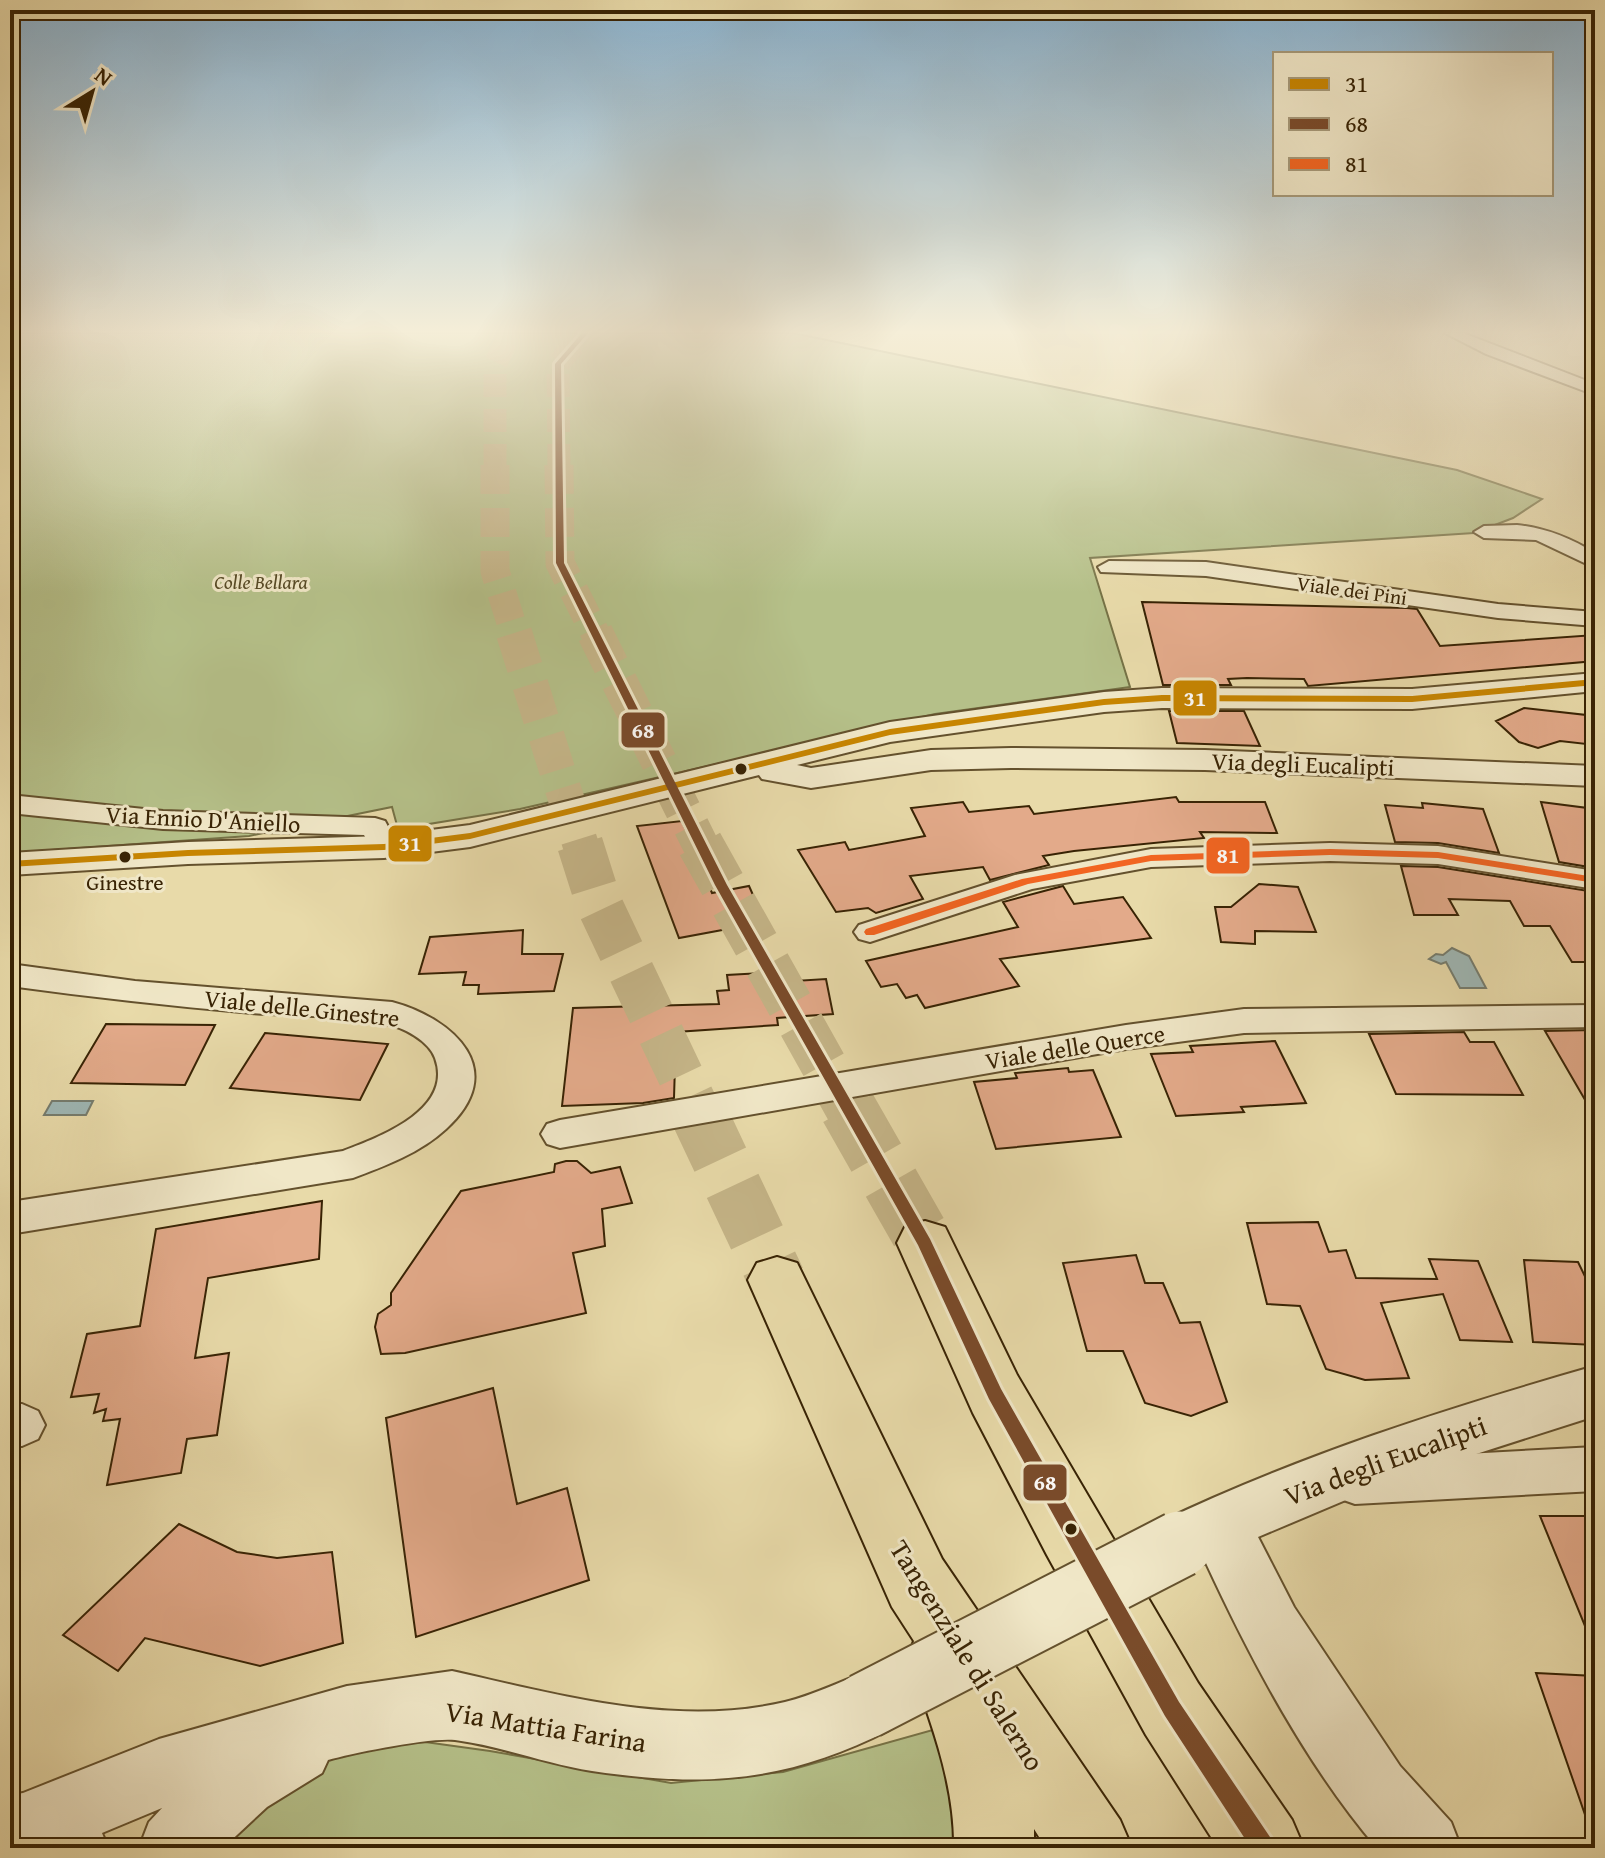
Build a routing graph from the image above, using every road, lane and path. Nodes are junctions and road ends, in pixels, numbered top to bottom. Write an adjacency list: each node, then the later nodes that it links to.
1 (1484, 532): 2 (street)
2 (1595, 562)
3 (1109, 567): 4 (street, Viale dei Pini)
4 (1595, 619)
5 (1595, 682): 6 (street, Via Ennio D'Aniello)
6 (760, 765): 7 (street, Via degli Eucalipti); 9 (street, Via Ennio D'Aniello)
7 (1595, 776)
8 (10, 804): 9 (street, Via Ennio D'Aniello)
9 (384, 847): 10 (street, Via Ennio D'Aniello)
10 (10, 864)
11 (1595, 880): 12 (street)
12 (870, 932)
13 (10, 975): 16 (street, Viale delle Ginestre)
14 (1595, 1016): 15 (street, Viale delle Querce)
15 (560, 1134)
16 (10, 1218)
17 (925, 1243): 29 (highway)
18 (777, 1280): 23 (highway, Tangenziale di Salerno)
19 (1595, 1391): 21 (street, Via degli Eucalipti)
20 (1595, 1469): 21 (street)
21 (1311, 1484): 22 (street, Via degli Eucalipti)
22 (1200, 1534): 24 (street, Via Mattia Farina, bridge); 30 (street)
23 (917, 1583): 27 (highway); 28 (highway, Tangenziale di Salerno)
24 (347, 1720): 25 (street, Via Mattia Farina); 26 (street, Via Mattia Farina)
25 (35, 1836)
26 (175, 1848)
27 (994, 1848)
28 (1092, 1848)
29 (1264, 1848)
30 (1425, 1848)

